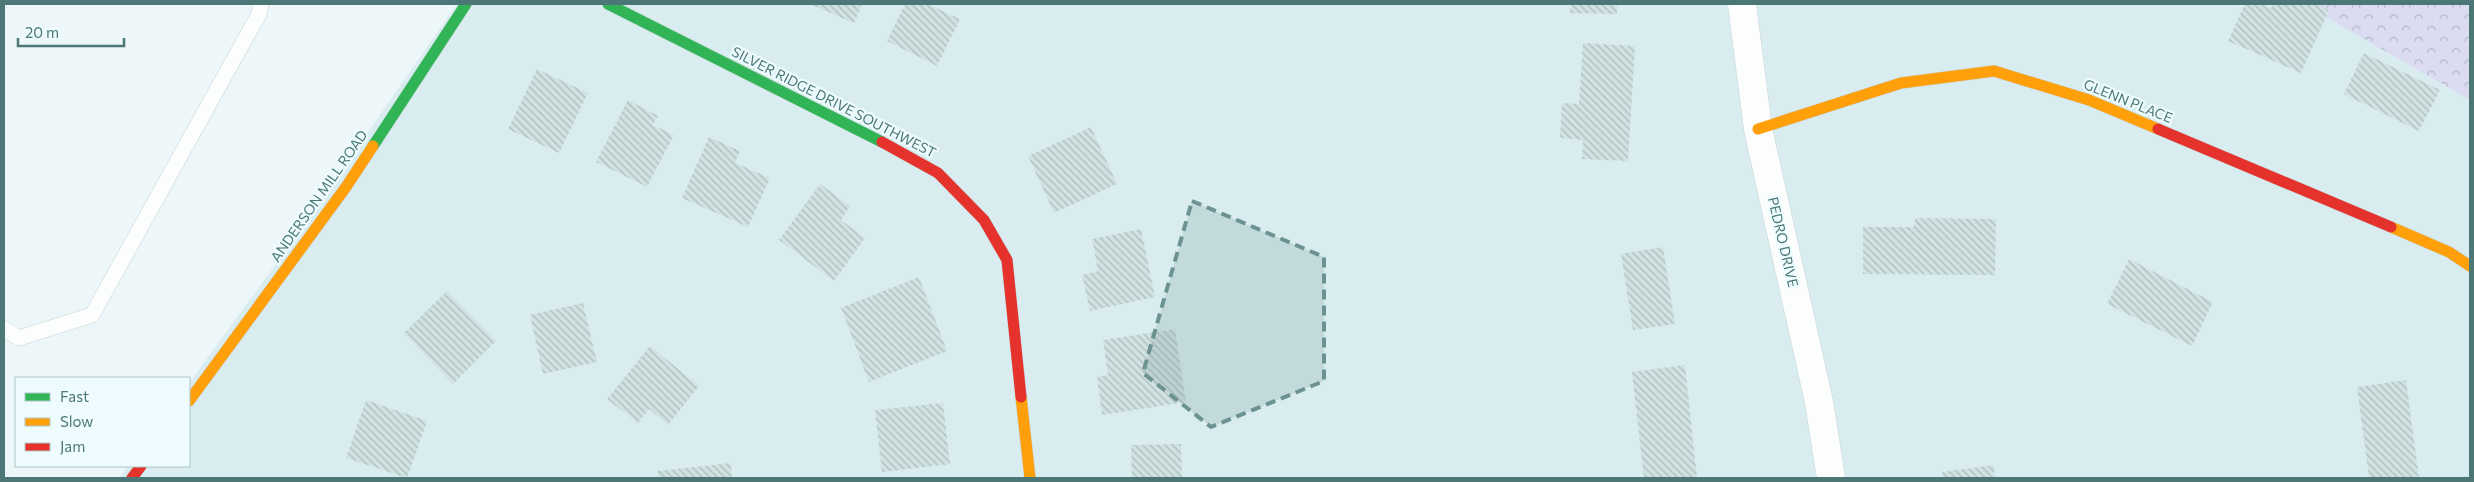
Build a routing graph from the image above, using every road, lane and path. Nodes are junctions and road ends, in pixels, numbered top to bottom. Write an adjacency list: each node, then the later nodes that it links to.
1 (261, 4): 7 (lane)
2 (466, 4): 8 (street, ANDERSON MILL ROAD)
3 (608, 4): 11 (street, SILVER RIDGE DRIVE SOUTHWEST)
4 (1742, 4): 5 (street, PEDRO DRIVE)
5 (1758, 129): 6 (street, GLENN PLACE); 12 (street, PEDRO DRIVE)
6 (2470, 266)
7 (4, 329)
8 (190, 400)
9 (140, 467): 10 (street)
10 (132, 478)
11 (1030, 478)
12 (1831, 478)

